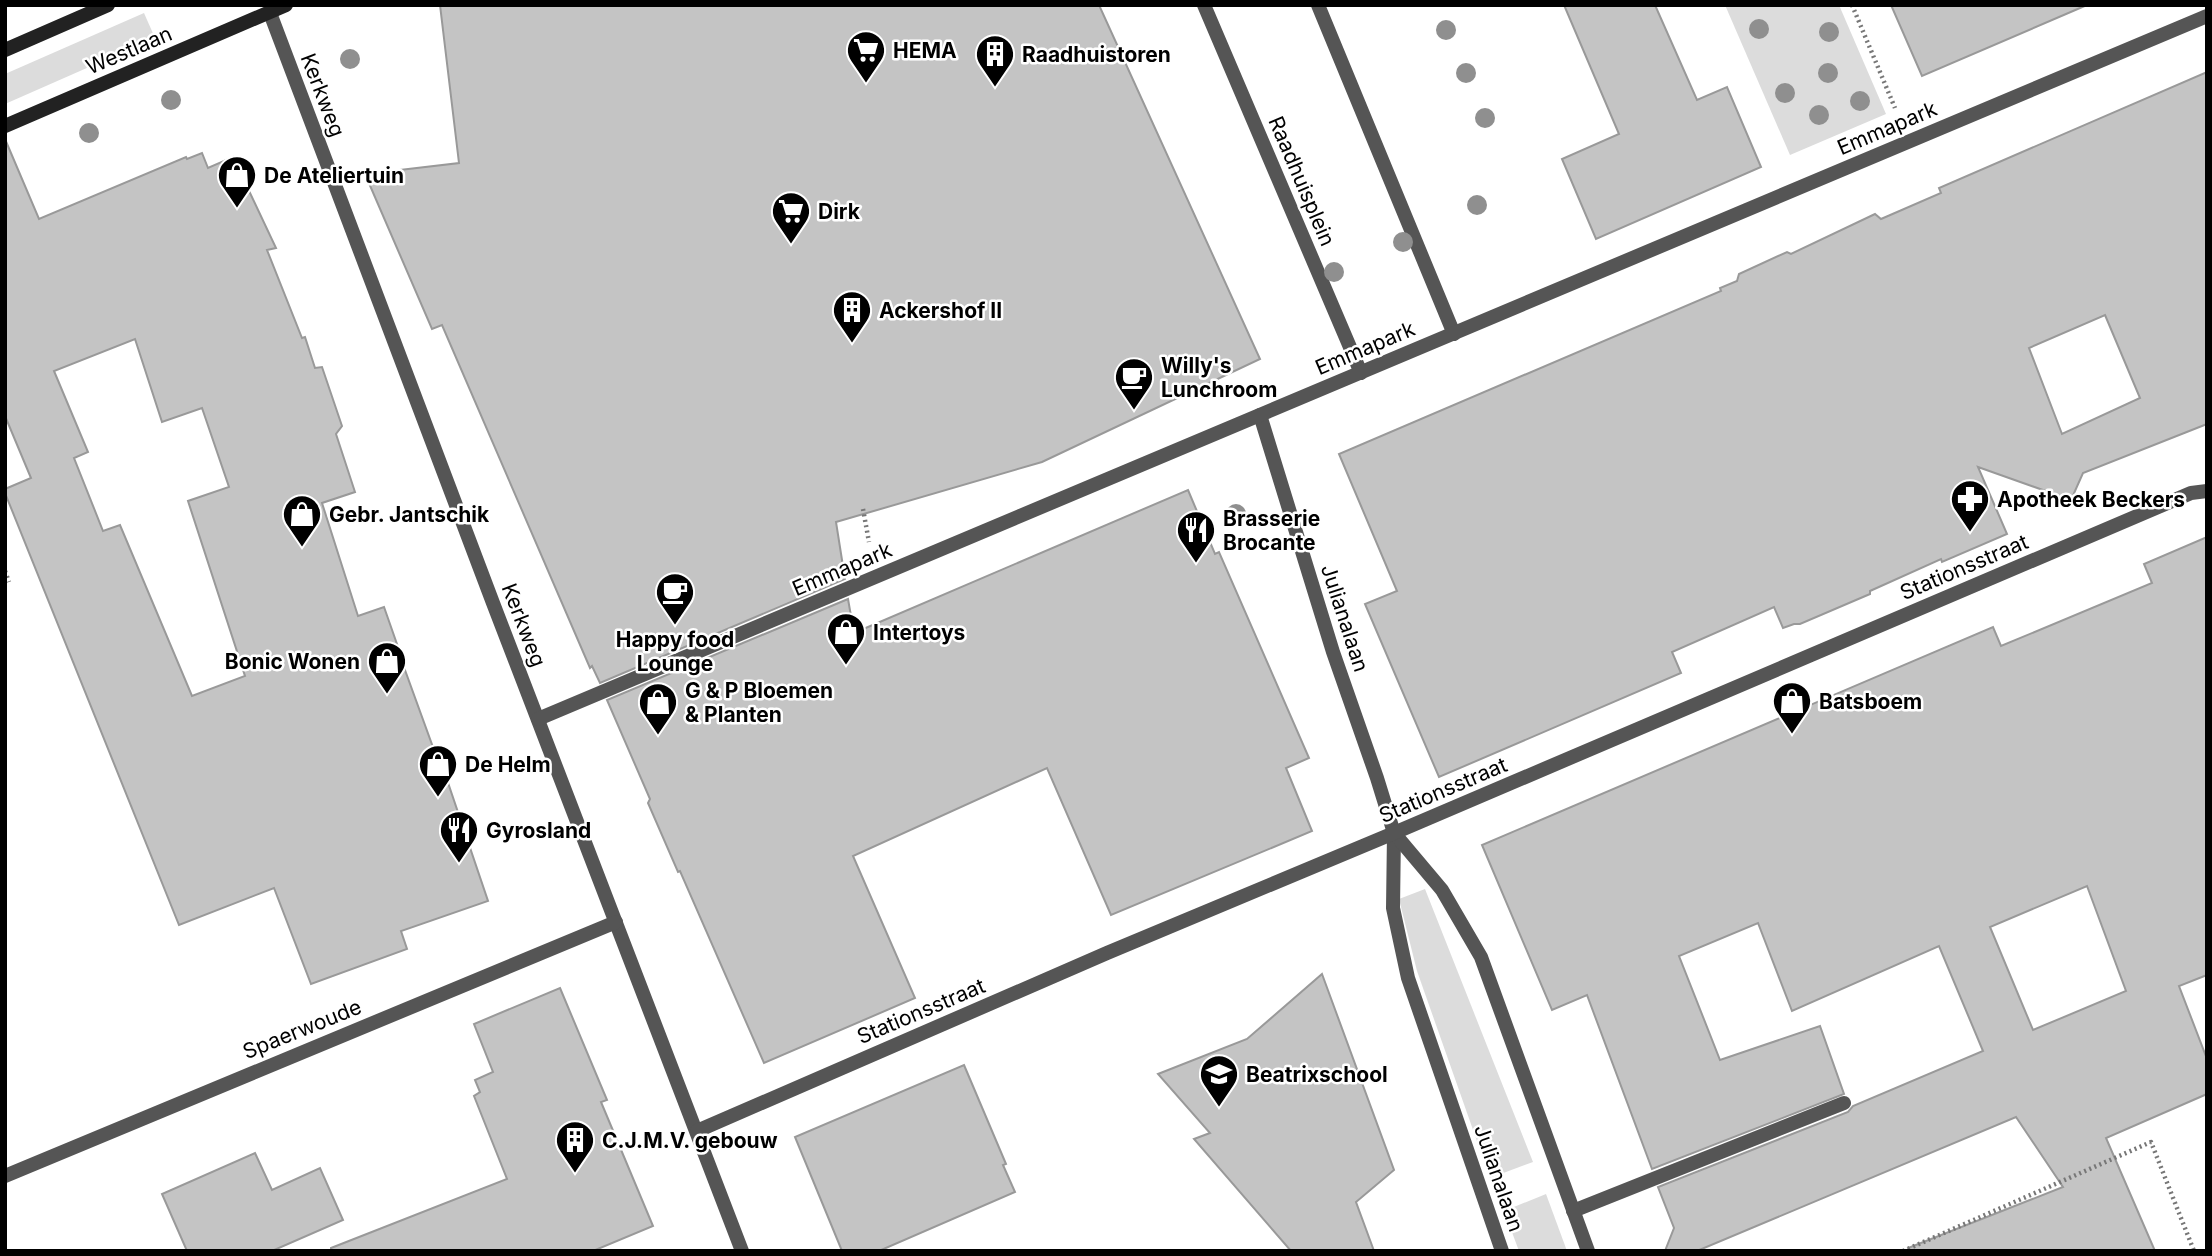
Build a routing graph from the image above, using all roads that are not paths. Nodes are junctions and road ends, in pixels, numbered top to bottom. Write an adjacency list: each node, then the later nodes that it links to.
1 (108, 5): 7 (main road)
2 (286, 5): 5 (main road, Westlaan)
3 (1204, 5): 10 (street, Raadhuisplein)
4 (1318, 5): 9 (street)
5 (270, 13): 8 (main road, Westlaan); 13 (street, Kerkweg)
6 (2207, 16): 9 (street, Emmapark)
7 (5, 50)
8 (5, 127)
9 (1454, 334): 10 (street, Emmapark)
10 (1361, 373): 11 (street, Emmapark)
11 (1260, 415): 13 (street, Emmapark); 14 (street, Julianalaan)
12 (2207, 491): 14 (street, Stationsstraat)
13 (538, 719): 15 (street, Kerkweg)
14 (1394, 833): 17 (street, Stationsstraat); 19 (street, Julianalaan); 21 (street, Julianalaan)
15 (616, 922): 17 (street, Kerkweg); 18 (street, Spaerwoude)
16 (1844, 1103): 19 (street)
17 (697, 1131): 20 (street, Kerkweg)
18 (5, 1176)
19 (1573, 1211): 22 (street, Julianalaan)
20 (741, 1251)
21 (1502, 1251)
22 (1587, 1251)

